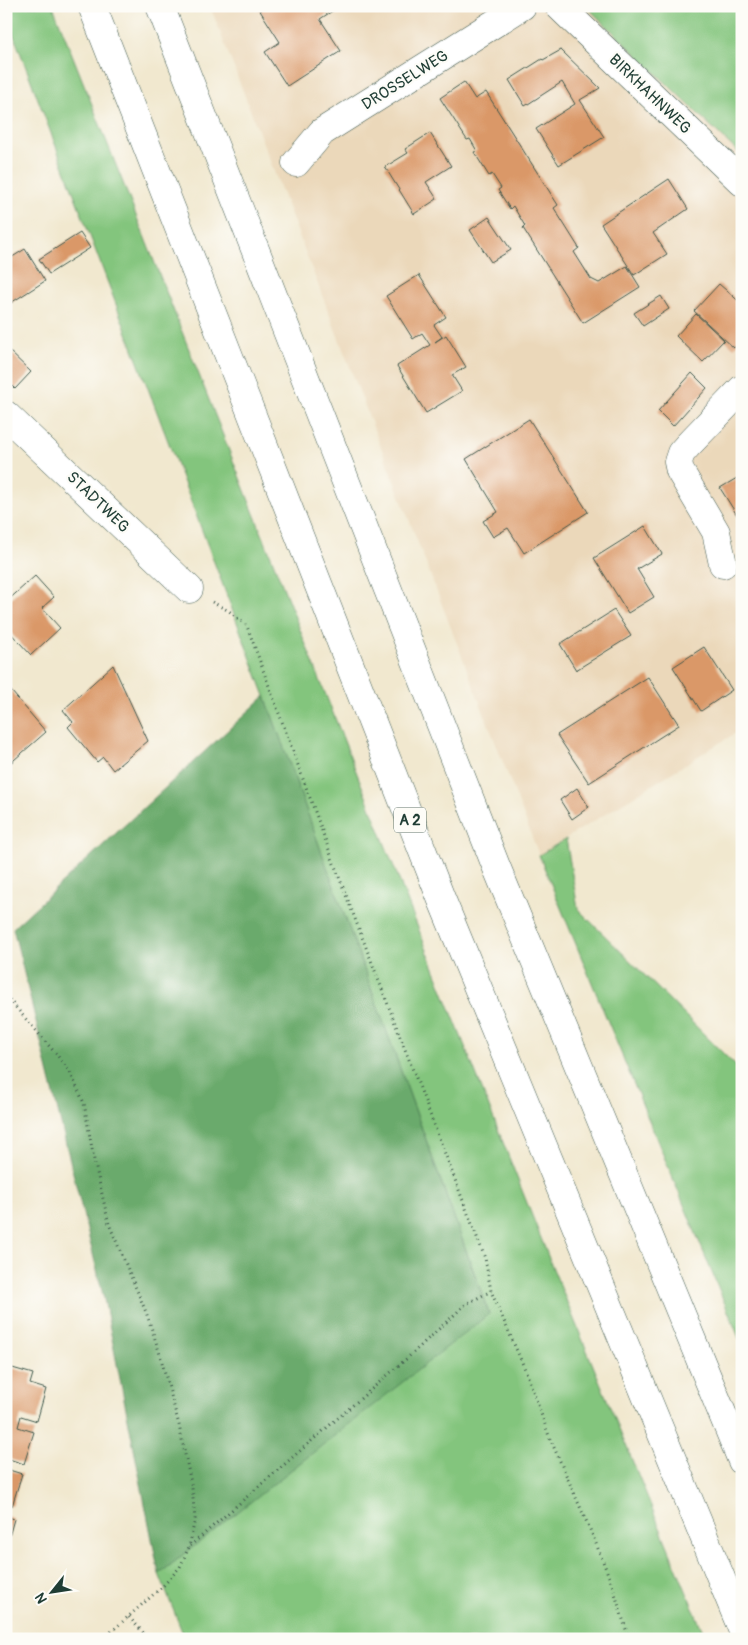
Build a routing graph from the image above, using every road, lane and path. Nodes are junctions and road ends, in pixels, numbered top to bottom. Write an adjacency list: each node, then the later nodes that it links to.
1 (92, 6): 16 (main road, A 2)
2 (160, 6): 13 (main road)
3 (522, 6): 5 (main road, DROSSELWEG)
4 (558, 6): 6 (main road, BIRKHAHNWEG)
5 (296, 163)
6 (742, 182)
7 (742, 389): 9 (main road)
8 (6, 416): 10 (main road, STADTWEG)
9 (723, 564)
10 (189, 589): 12 (path)
11 (6, 996): 14 (path)
12 (491, 1290): 14 (path); 19 (path)
13 (742, 1461)
14 (189, 1547): 15 (path)
15 (129, 1617): 17 (path); 18 (path)
16 (742, 1629)
17 (103, 1639)
18 (149, 1639)
19 (629, 1639)

